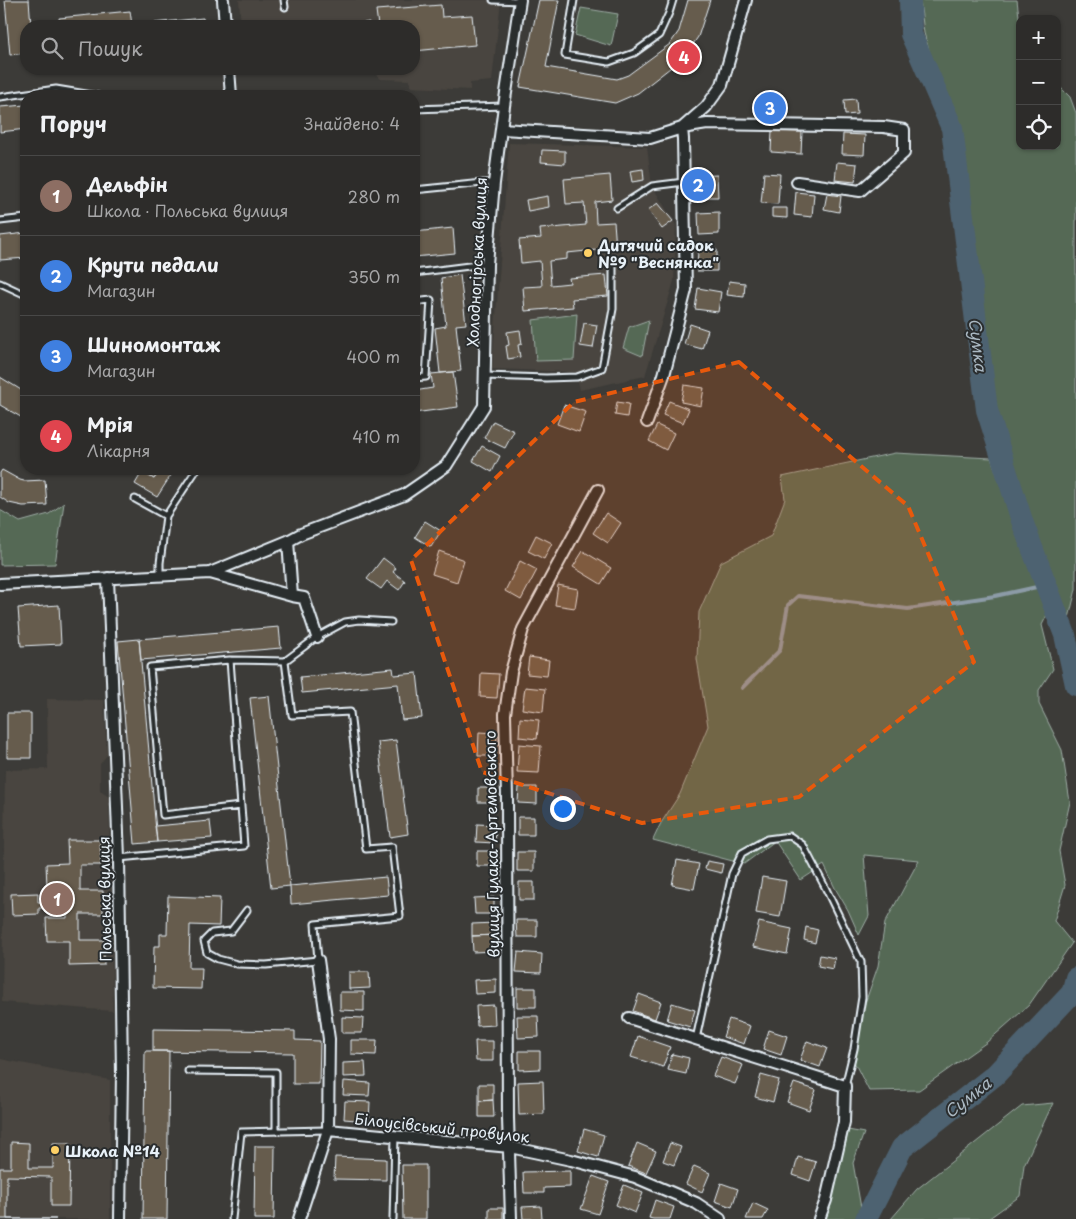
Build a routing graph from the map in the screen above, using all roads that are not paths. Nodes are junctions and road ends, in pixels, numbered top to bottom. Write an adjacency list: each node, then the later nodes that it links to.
1 (223, 0): 9 (street)
2 (284, 0): 8 (lane)
3 (492, 0): 7 (lane)
4 (574, 0): 5 (lane)
5 (673, 0)
6 (746, 0): 18 (street)
7 (520, 1): 16 (street, Холодногірська вулиця)
8 (285, 7)
9 (225, 20)
10 (229, 75): 13 (street)
11 (49, 90): 12 (lane)
12 (62, 90)
13 (231, 90)
14 (20, 94): 15 (lane)
15 (0, 97)
16 (504, 106): 17 (lane); 19 (street, Холодногірська вулиця)
17 (420, 109)
18 (682, 128): 19 (street); 20 (street); 21 (street)
19 (501, 129): 22 (street, Холодногірська вулиця)
20 (684, 182): 24 (lane); 35 (street)
21 (797, 182)
22 (494, 183): 23 (lane); 28 (street, Холодногірська вулиця)
23 (420, 189)
24 (617, 208)
25 (20, 219): 26 (lane)
26 (0, 221)
27 (613, 260): 33 (lane)
28 (487, 264): 29 (lane); 33 (street, Холодногірська вулиця)
29 (420, 272)
30 (0, 283): 31 (lane)
31 (20, 292)
32 (420, 301): 34 (lane)
33 (485, 376): 40 (street, Холодногірська вулиця)
34 (420, 378)
35 (648, 422)
36 (193, 475): 39 (lane)
37 (598, 490): 61 (street, вулиця Гулака-Артемовського)
38 (135, 499): 39 (lane)
39 (166, 516): 42 (lane)
40 (288, 541): 41 (street, Холодногірська вулиця); 45 (street)
41 (210, 574): 42 (street); 45 (street)
42 (160, 576): 43 (street)
43 (108, 578): 44 (street); 51 (street, Польська вулиця)
44 (0, 584)
45 (292, 596): 47 (street)
46 (391, 622): 47 (lane)
47 (317, 637): 49 (lane)
48 (230, 660): 49 (lane); 50 (lane); 50 (lane)
49 (285, 661): 53 (lane)
50 (242, 806): 51 (lane)
51 (119, 858): 62 (street, Польська вулиця)
52 (247, 910): 53 (lane)
53 (318, 960): 58 (street)
54 (630, 1018): 55 (street)
55 (696, 1039): 57 (street); 57 (lane)
56 (188, 1071): 59 (lane)
57 (845, 1086): 68 (street)
58 (328, 1130): 59 (lane); 60 (street, Білоусівський провулок); 64 (street)
59 (276, 1131): 63 (lane)
60 (395, 1136): 61 (street, Білоусівський провулок); 65 (lane)
61 (510, 1147): 66 (street, вулиця Гулака-Артемовського); 67 (street, Білоусівський провулок)
62 (120, 1219)
63 (232, 1219)
64 (299, 1219)
65 (393, 1219)
66 (511, 1219)
67 (720, 1219)
68 (819, 1219)

